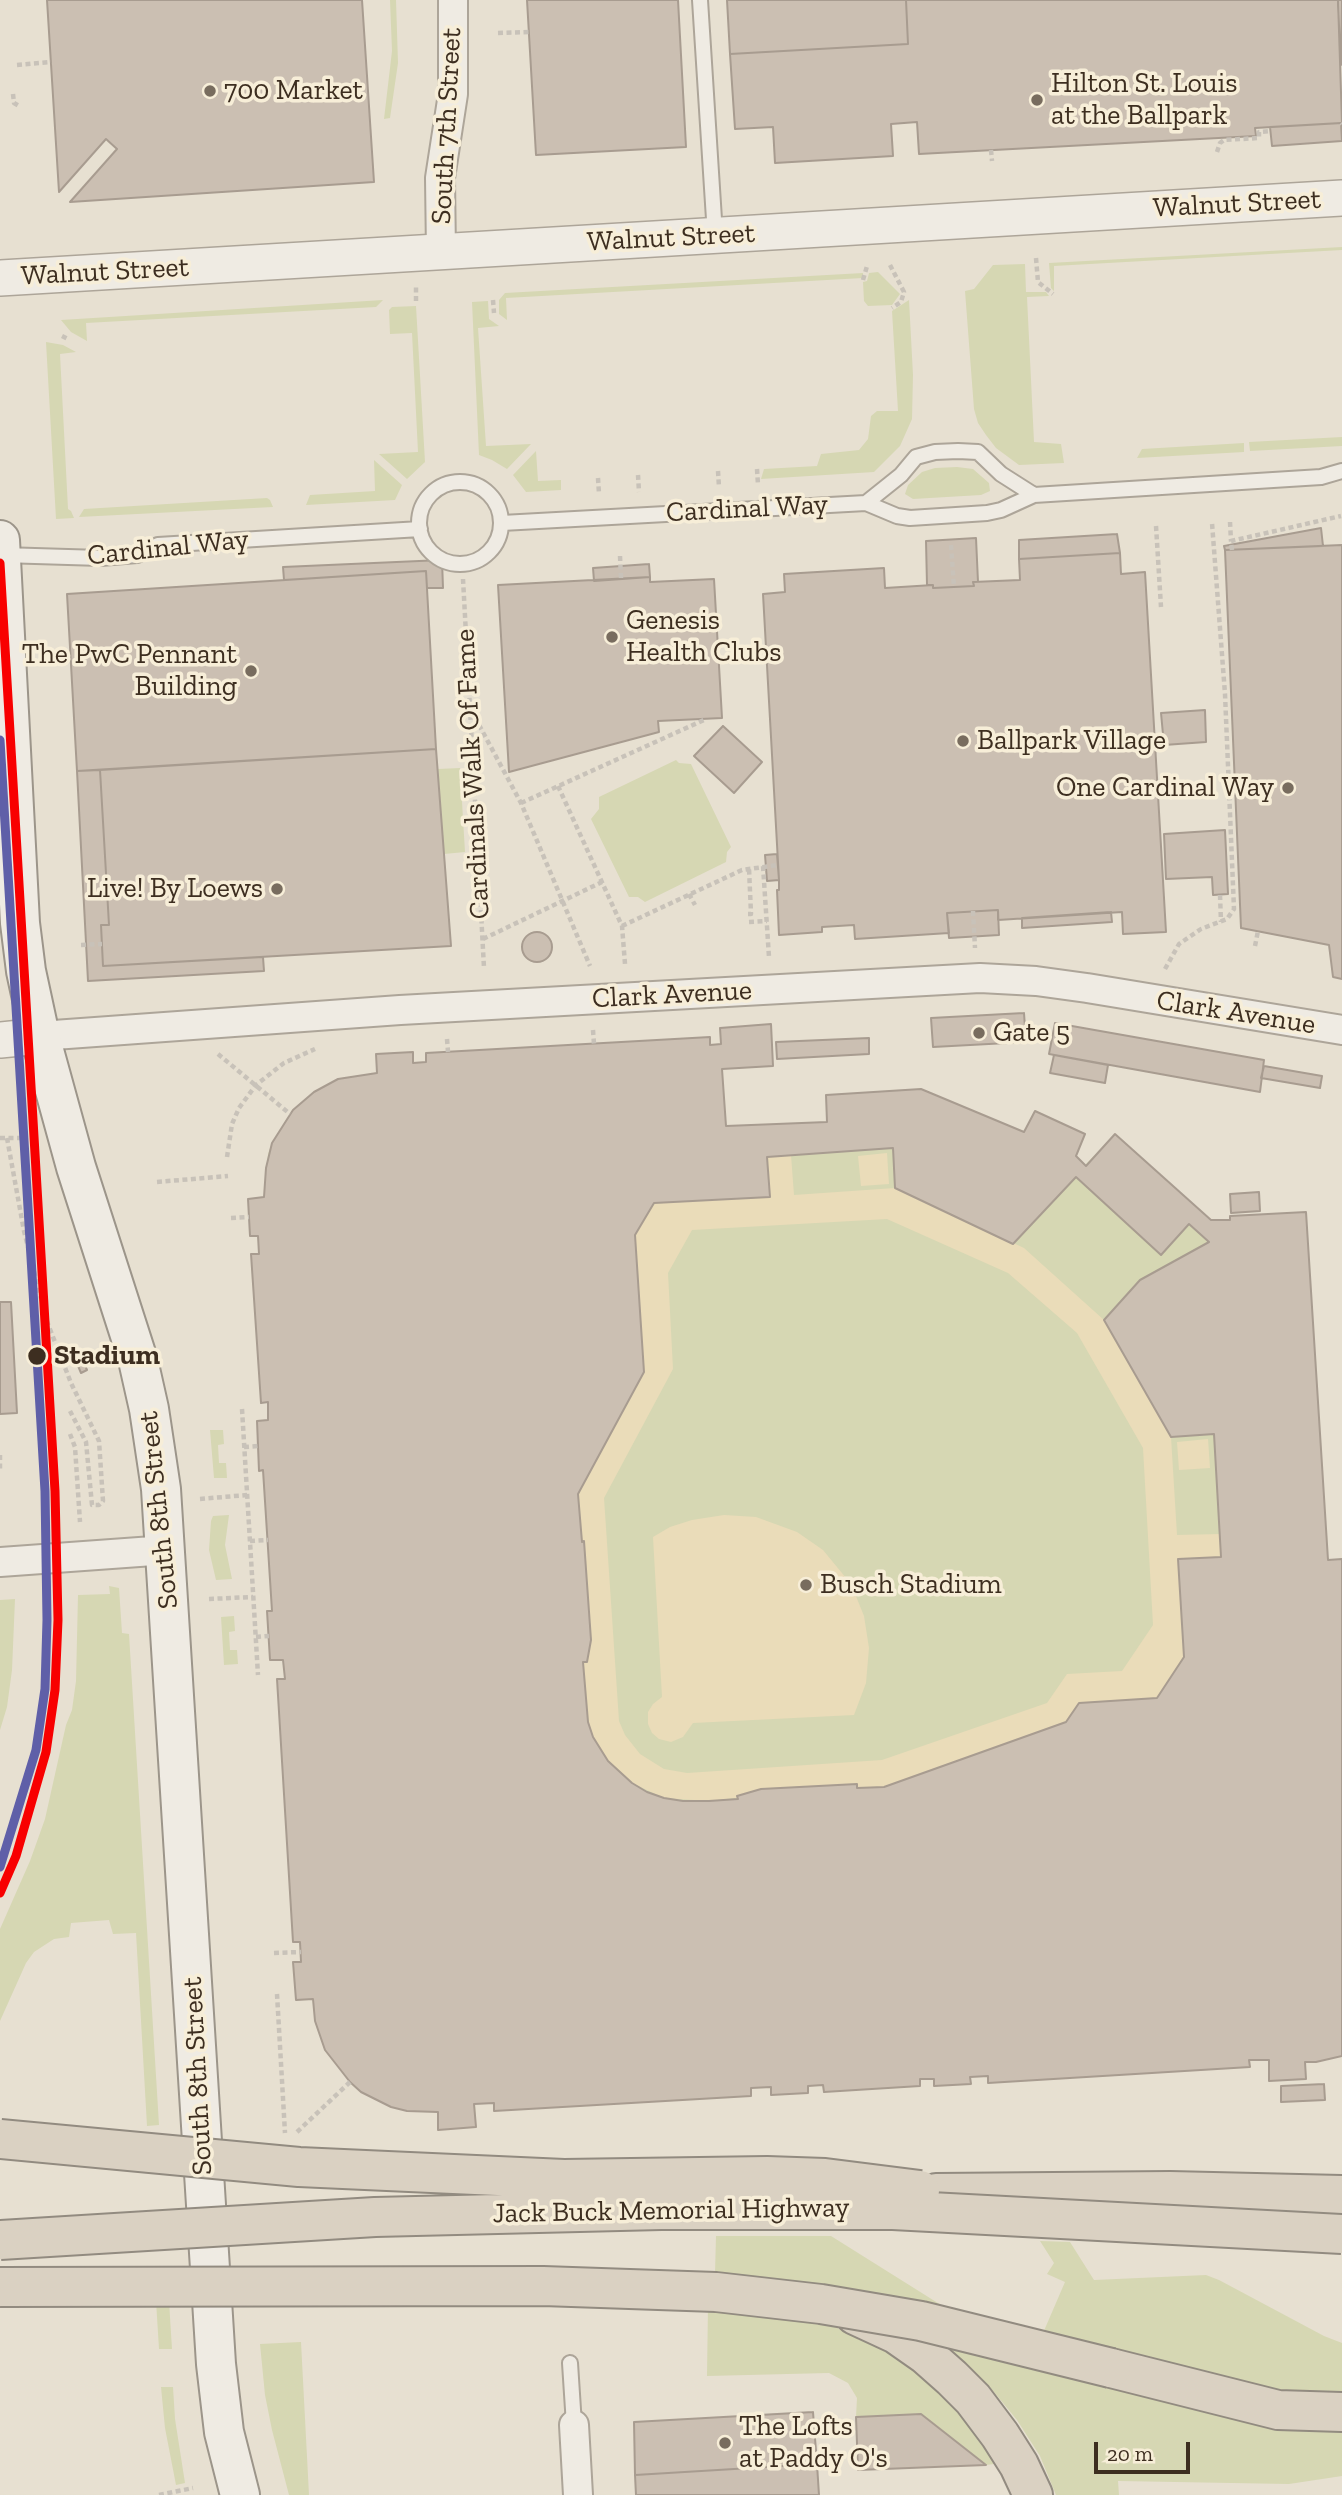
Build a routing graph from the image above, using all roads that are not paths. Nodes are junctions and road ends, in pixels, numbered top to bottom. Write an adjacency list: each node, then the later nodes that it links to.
1 (453, 0): 5 (street, South 7th Street)
2 (700, 0): 4 (lane)
3 (1342, 198): 4 (street, Walnut Street)
4 (715, 235): 5 (street, Walnut Street)
5 (441, 253): 6 (street, Walnut Street)
6 (0, 278)
7 (1342, 471): 8 (lane, Cardinal Way)
8 (1321, 477): 9 (lane, Cardinal Way); 10 (lane, Cardinal Way)
9 (1342, 482)
10 (1034, 495): 11 (lane, Cardinal Way); 11 (lane, Cardinal Way)
11 (866, 503): 12 (lane, Cardinal Way)
12 (502, 523): 13 (lane); 13 (lane)
13 (419, 529): 15 (lane, Cardinal Way)
14 (0, 540): 15 (main road, South 8th Street)
15 (1, 555): 17 (main road, South 8th Street)
16 (1342, 1030): 17 (street, Clark Avenue)
17 (40, 1036): 18 (street, Clark Avenue); 19 (main road, South 8th Street)
18 (0, 1040)
19 (167, 1550): 20 (street); 30 (main road, South 8th Street)
20 (2, 1562)
21 (0, 2139): 22 (highway, bridge)
22 (936, 2193): 23 (highway, Jack Buck Memorial Highway); 25 (highway, Jack Buck Memorial Highway, bridge)
23 (1342, 2195)
24 (1342, 2234): 25 (highway, Jack Buck Memorial Highway, bridge)
25 (0, 2238)
26 (0, 2286): 28 (highway, bridge); 32 (highway, bridge)
27 (570, 2363): 29 (lane)
28 (1342, 2412)
29 (574, 2425): 31 (street)
30 (240, 2495)
31 (578, 2495)
32 (1033, 2495)

